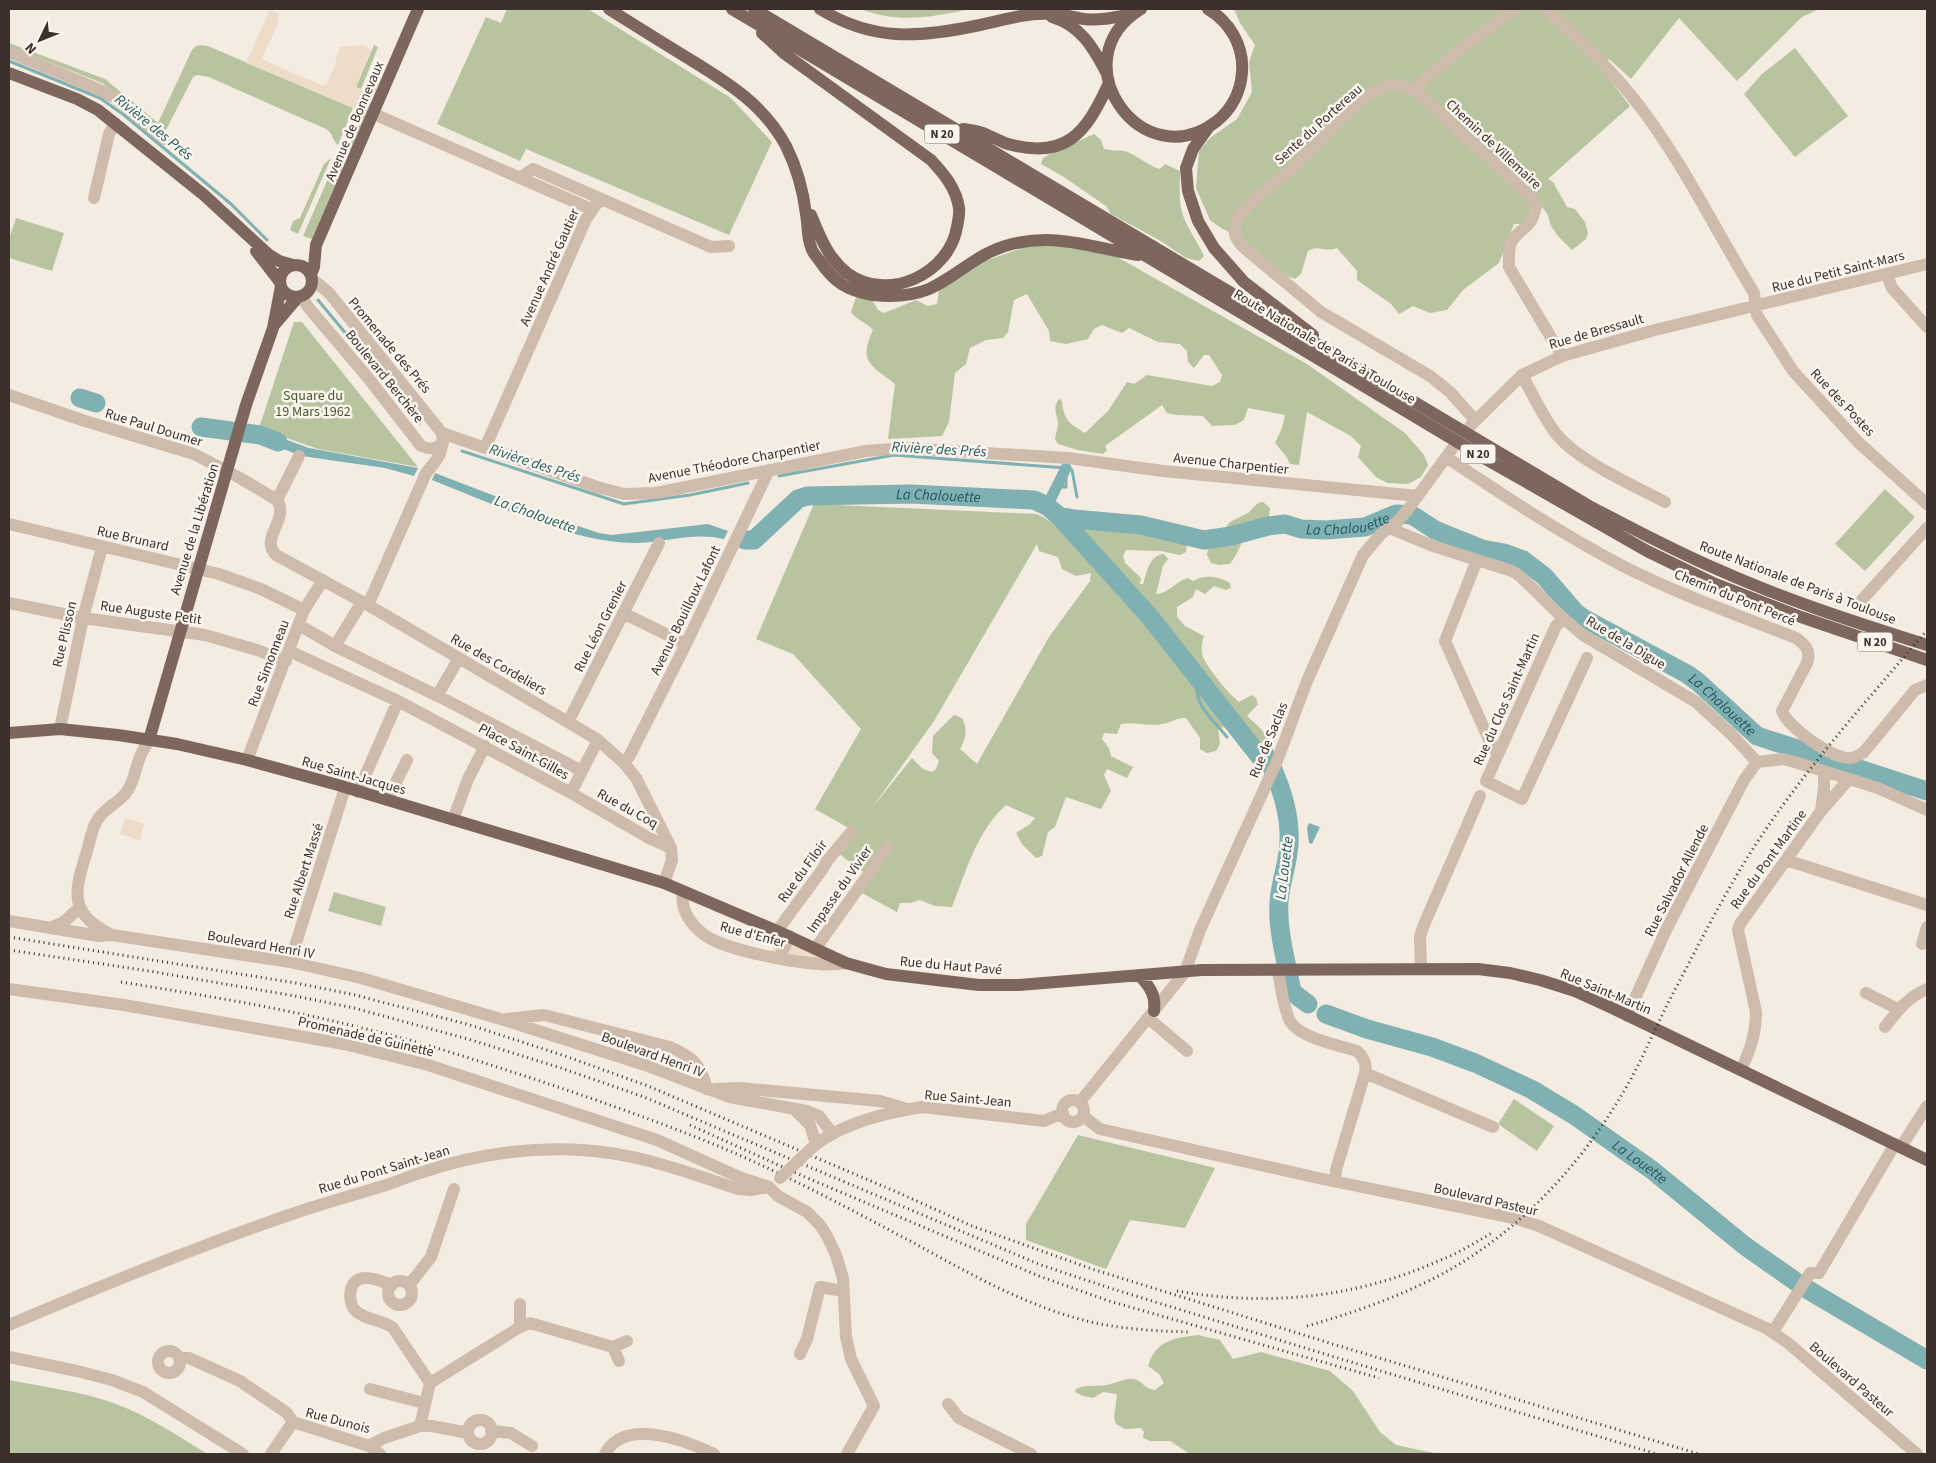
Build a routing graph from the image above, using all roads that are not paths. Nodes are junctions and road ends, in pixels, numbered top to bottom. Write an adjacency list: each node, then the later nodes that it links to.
1 (418, 9): 17 (main road, Avenue de Bonnevaux)
2 (609, 9): 24 (main road)
3 (754, 9): 20 (main road, Route Nationale de Paris à Toulouse / N 20)
4 (820, 9): 11 (main road)
5 (1208, 9): 12 (main road)
6 (1219, 9): 12 (main road)
7 (1514, 9): 16 (street)
8 (1546, 9): 37 (street, Rue des Postes)
9 (736, 11): 24 (main road); 30 (main road, Route Nationale de Paris à Toulouse / N 20)
10 (1137, 11): 11 (main road); 15 (main road)
11 (1040, 13): 15 (main road)
12 (1229, 27): 19 (main road)
13 (9, 52): 21 (street)
14 (9, 73): 18 (main road)
15 (1107, 79): 19 (main road); 20 (main road)
16 (1414, 90): 41 (street, Chemin de Villemaire); 44 (street, Sente du Portereau)
17 (374, 114): 22 (street); 28 (main road, Avenue de Bonnevaux)
18 (115, 123): 23 (street); 27 (main road)
19 (1209, 126): 40 (main road)
20 (953, 127): 40 (main road, Route Nationale de Paris à Toulouse / N 20)
21 (164, 139)
22 (519, 178): 25 (street); 26 (street)
23 (94, 198)
24 (804, 198): 30 (main road)
25 (604, 200): 26 (street, Avenue André Gautier); 29 (street)
26 (591, 209): 47 (street, Avenue André Gautier)
27 (230, 220): 32 (main road); 35 (main road)
28 (316, 245): 32 (main road, Avenue de Bonnevaux); 34 (main road, Avenue de Bonnevaux)
29 (729, 246)
30 (1144, 255): 80 (main road, Route Nationale de Paris à Toulouse / N 20)
31 (1927, 264): 33 (street, Rue du Petit Saint-Mars)
32 (295, 265): 34 (main road); 35 (main road)
33 (1887, 275): 37 (street, Rue du Petit Saint-Mars); 38 (street)
34 (312, 277): 36 (main road); 45 (street, Promenade des Prés)
35 (280, 284): 36 (main road); 39 (main road, Avenue de la Libération)
36 (302, 300): 39 (main road, Avenue de la Libération); 46 (street, Boulevard Berchère)
37 (1755, 306): 41 (street, Rue de Bressault); 56 (street, Rue des Postes)
38 (1927, 327)
39 (272, 328): 51 (main road, Avenue de la Libération)
40 (1322, 347): 75 (main road, Route Nationale de Paris à Toulouse / N 20)
41 (1562, 356): 42 (street, Rue de Bressault)
42 (1522, 375): 44 (street, Rue de Bressault); 54 (street)
43 (9, 396): 51 (street, Rue Paul Doumer)
44 (1472, 424)
45 (442, 438): 46 (street); 47 (street, Avenue Théodore Charpentier); 52 (street)
46 (421, 446): 52 (street)
47 (485, 448): 50 (street, Avenue Théodore Charpentier)
48 (299, 456): 55 (street)
49 (1042, 456): 50 (street, Avenue Théodore Charpentier); 53 (street, Avenue Charpentier)
50 (769, 470): 74 (street, Avenue Bouilloux Lafont)
51 (227, 471): 55 (street, Rue Paul Doumer); 63 (main road, Avenue de la Libération)
52 (426, 474): 67 (street)
53 (1418, 496): 58 (street); 81 (street, Chemin du Pont Percé)
54 (1664, 502)
55 (279, 503): 64 (street, Rue des Cordeliers)
56 (1927, 504)
57 (9, 524): 61 (street, Rue Brunard)
58 (1393, 525): 62 (street, Rue de la Digue); 126 (street, Rue de Saclas)
59 (1927, 528): 65 (street)
60 (659, 543): 69 (street, Rue Léon Grenier)
61 (102, 547): 63 (street, Rue Brunard); 70 (street, Rue Plisson)
62 (1477, 560): 71 (street, Rue de la Digue); 90 (street)
63 (198, 569): 68 (street, Rue Brunard); 73 (main road, Avenue de la Libération)
64 (323, 580): 67 (street, Rue des Cordeliers); 68 (street, Rue Simonneau)
65 (1860, 602)
66 (9, 603): 70 (street, Rue Auguste Petit)
67 (365, 604): 76 (street); 78 (street, Rue des Cordeliers)
68 (304, 610): 72 (street, Rue Simonneau)
69 (623, 613): 74 (street); 84 (street, Rue Léon Grenier)
70 (83, 618): 73 (street, Rue Auguste Petit); 85 (street, Rue Plisson)
71 (1563, 618): 90 (street, Rue du Clos Saint-Martin); 93 (street, Rue de la Digue)
72 (299, 625): 76 (street, Place Saint-Gilles); 77 (street, Rue Simonneau)
73 (179, 632): 77 (street, Rue Auguste Petit); 87 (main road, Avenue de la Libération)
74 (686, 644): 94 (street, Avenue Bouilloux Lafont)
75 (1927, 645)
76 (335, 646): 82 (street, Place Saint-Gilles)
77 (288, 656): 83 (street, Place Saint-Gilles); 91 (street, Rue Simonneau)
78 (459, 658): 82 (street); 84 (street, Rue des Cordeliers)
79 (1587, 658): 90 (street, Rue du Clos Saint-Martin)
80 (1927, 660)
81 (1927, 685)
82 (437, 696): 96 (street, Place Saint-Gilles)
83 (398, 701): 89 (street, Place Saint-Gilles); 99 (street)
84 (568, 722): 88 (street, Rue des Cordeliers)
85 (60, 729): 86 (main road, Rue Saint-Jacques); 87 (main road, Rue Saint-Jacques)
86 (9, 733)
87 (149, 740): 91 (main road, Rue Saint-Jacques); 113 (street)
88 (598, 740): 94 (street, Rue des Cordeliers); 96 (street)
89 (485, 746): 100 (street, Place Saint-Gilles); 105 (street)
90 (1498, 754)
91 (247, 760): 98 (main road, Rue Saint-Jacques)
92 (407, 760): 102 (street)
93 (1763, 761): 95 (street); 133 (street, Rue Salvador Allende)
94 (624, 762): 108 (street, Rue des Cordeliers)
95 (1824, 771): 97 (street); 104 (street, Rue du Pont Martine)
96 (582, 772): 100 (street, Place Saint-Gilles)
97 (1849, 779): 103 (street); 104 (street, Rue du Pont Martine)
98 (345, 788): 99 (main road, Rue Saint-Jacques); 122 (street, Rue Albert Massé)
99 (358, 792): 102 (main road, Rue Saint-Jacques)
100 (571, 793): 108 (street, Rue du Coq)
101 (1480, 796): 124 (street)
102 (387, 800): 105 (main road, Rue Saint-Jacques)
103 (1927, 810)
104 (1821, 811): 109 (street, Rue du Pont Martine)
105 (453, 820): 110 (main road, Rue Saint-Jacques)
106 (852, 831): 117 (street, Rue du Filoir)
107 (888, 847): 120 (street, Impasse du Vivier)
108 (671, 848): 110 (street)
109 (1786, 860): 112 (street); 137 (street, Rue du Pont Martine)
110 (664, 883): 111 (main road, Rue Saint-Jacques)
111 (683, 891): 117 (main road, Rue Saint-Jacques); 121 (street, Rue d'Enfer)
112 (1927, 906)
113 (80, 907): 115 (street); 118 (street)
114 (9, 921): 115 (street, Boulevard Henri IV)
115 (52, 927): 118 (street, Boulevard Henri IV)
116 (1927, 927): 119 (street)
117 (783, 933): 120 (main road, Rue du Haut Pavé); 121 (street, Rue du Filoir)
118 (112, 935): 122 (street, Boulevard Henri IV)
119 (1922, 944)
120 (815, 949): 123 (main road, Rue du Haut Pavé)
121 (779, 958): 123 (street, Rue d'Enfer)
122 (290, 962): 134 (street, Boulevard Henri IV)
123 (846, 963): 127 (main road, Rue du Haut Pavé)
124 (1421, 968): 125 (main road, Rue Saint-Martin); 133 (main road, Rue Saint-Martin)
125 (1279, 971): 126 (main road, Rue Saint-Martin); 138 (street)
126 (1185, 972): 127 (main road, Rue du Haut Pavé); 132 (street)
127 (1140, 976): 132 (main road)
128 (9, 989): 151 (street, Promenade de Guinette)
129 (1927, 989): 131 (street)
130 (1866, 993): 131 (street)
131 (1898, 1009): 135 (street)
132 (1151, 1015): 136 (street); 140 (street)
133 (1627, 1016): 137 (main road, Rue Saint-Martin)
134 (504, 1020): 139 (street, Boulevard Henri IV); 139 (street, Boulevard Henri IV)
135 (1885, 1027)
136 (1187, 1051)
137 (1741, 1070): 149 (main road, Rue Saint-Martin)
138 (1365, 1073): 146 (street); 153 (street)
139 (707, 1089): 142 (street, Boulevard Henri IV); 143 (street, Boulevard Henri IV)
140 (1080, 1102): 144 (street); 145 (street)
141 (1927, 1106): 149 (street)
142 (794, 1109): 147 (street, Boulevard Henri IV); 148 (street)
143 (907, 1110): 144 (street, Rue Saint-Jean); 147 (street, Rue Saint-Jean)
144 (1063, 1114): 145 (street)
145 (1082, 1116): 153 (street, Boulevard Pasteur)
146 (1493, 1127)
147 (832, 1133): 148 (street, Rue Saint-Jean)
148 (816, 1144): 154 (street, Rue Saint-Jean, bridge)
149 (1898, 1146): 150 (main road, Rue Saint-Martin); 162 (street)
150 (1927, 1160)
151 (705, 1161): 152 (street); 154 (street, Promenade de Guinette)
152 (699, 1177): 154 (street, Rue du Pont Saint-Jean); 160 (street, Rue du Pont Saint-Jean)
153 (1334, 1181): 162 (street, Boulevard Pasteur)
154 (770, 1187): 158 (street, Promenade de Guinette)
155 (454, 1189): 157 (street)
156 (392, 1284): 157 (street); 157 (street); 169 (street)
157 (409, 1285)
158 (843, 1291): 165 (street); 186 (street, Promenade de Guinette)
159 (520, 1304): 161 (street)
160 (9, 1325)
161 (520, 1327): 164 (street); 169 (street)
162 (1773, 1332): 187 (street, Boulevard Pasteur)
163 (627, 1341): 164 (street)
164 (612, 1347): 168 (street)
165 (800, 1354)
166 (9, 1358): 181 (street)
167 (179, 1358): 173 (street)
168 (619, 1361)
169 (430, 1383): 171 (street)
170 (370, 1389): 171 (street)
171 (424, 1403): 174 (street)
172 (948, 1404): 180 (street)
173 (293, 1422): 177 (street, Rue Dunois); 182 (street)
174 (420, 1426): 176 (street); 177 (street, Rue Dunois)
175 (492, 1431): 176 (street); 178 (street); 179 (street)
176 (468, 1432): 179 (street)
177 (369, 1446): 183 (street)
178 (532, 1446)
179 (482, 1449)
180 (1027, 1453)
181 (243, 1454)
182 (271, 1454)
183 (380, 1454)
184 (604, 1454): 185 (street)
185 (714, 1454)
186 (847, 1454)
187 (1917, 1454)

